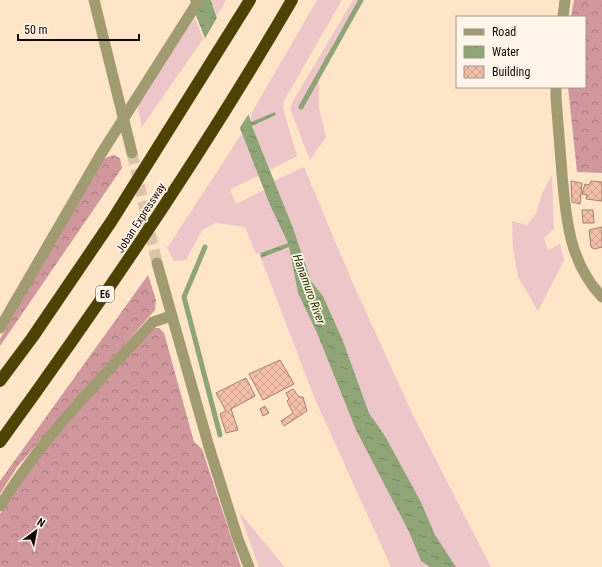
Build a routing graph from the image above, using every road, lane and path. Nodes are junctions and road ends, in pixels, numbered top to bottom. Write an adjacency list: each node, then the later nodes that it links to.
1 (94, 0): 8 (street)
2 (199, 0): 8 (street)
3 (292, 0): 15 (highway, Joban Expressway / E6)
4 (565, 0): 6 (street)
5 (247, 5): 14 (highway, Joban Expressway)
6 (563, 16)
7 (556, 88): 11 (street)
8 (123, 117): 9 (street); 13 (street)
9 (132, 153)
10 (157, 263): 12 (street)
11 (602, 297)
12 (171, 316): 16 (street); 17 (street)
13 (0, 328)
14 (0, 381)
15 (0, 442)
16 (0, 506)
17 (249, 567)

